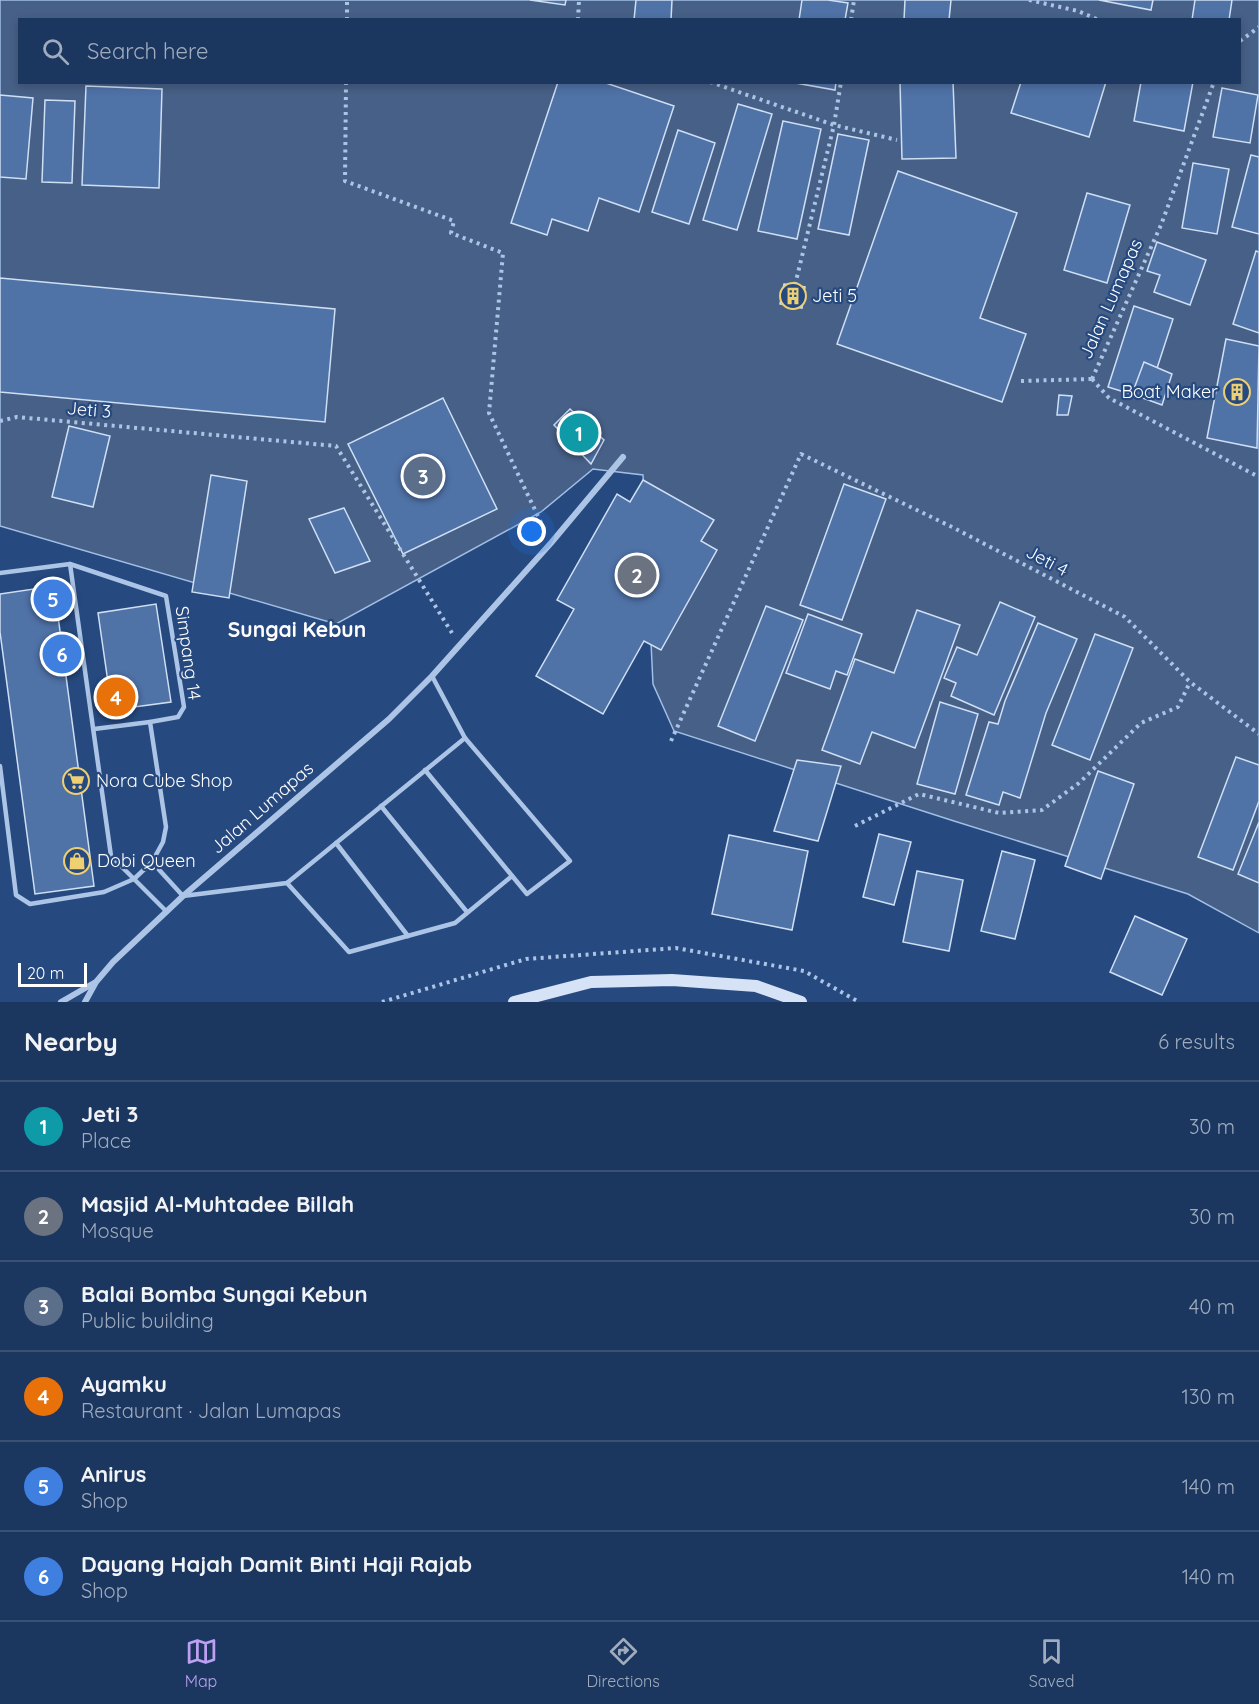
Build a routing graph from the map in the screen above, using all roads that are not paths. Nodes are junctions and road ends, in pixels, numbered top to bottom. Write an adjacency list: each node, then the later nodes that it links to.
1 (623, 457): 4 (street, Jalan Lumapas)
2 (70, 564): 3 (lane); 5 (lane, Simpang 14); 6 (lane)
3 (0, 573)
4 (432, 676): 7 (lane); 16 (street, Jalan Lumapas)
5 (150, 722): 6 (lane); 12 (lane)
6 (94, 729): 14 (lane)
7 (465, 738): 9 (lane); 13 (lane)
8 (0, 766): 14 (lane)
9 (425, 770): 10 (lane); 13 (lane)
10 (381, 806): 11 (lane); 18 (lane)
11 (336, 843): 15 (lane); 19 (lane)
12 (152, 862): 14 (lane); 16 (lane)
13 (512, 876): 18 (lane)
14 (134, 879): 17 (lane)
15 (287, 883): 16 (lane); 19 (lane)
16 (183, 896): 17 (street, Jalan Lumapas)
17 (167, 912): 20 (street, Jalan Lumapas)
18 (466, 912): 19 (lane)
19 (408, 936)
20 (96, 982): 21 (street); 22 (street, Jalan Lumapas)
21 (61, 1002)
22 (86, 1002)
23 (514, 1002): 24 (main road)
24 (801, 1002)

